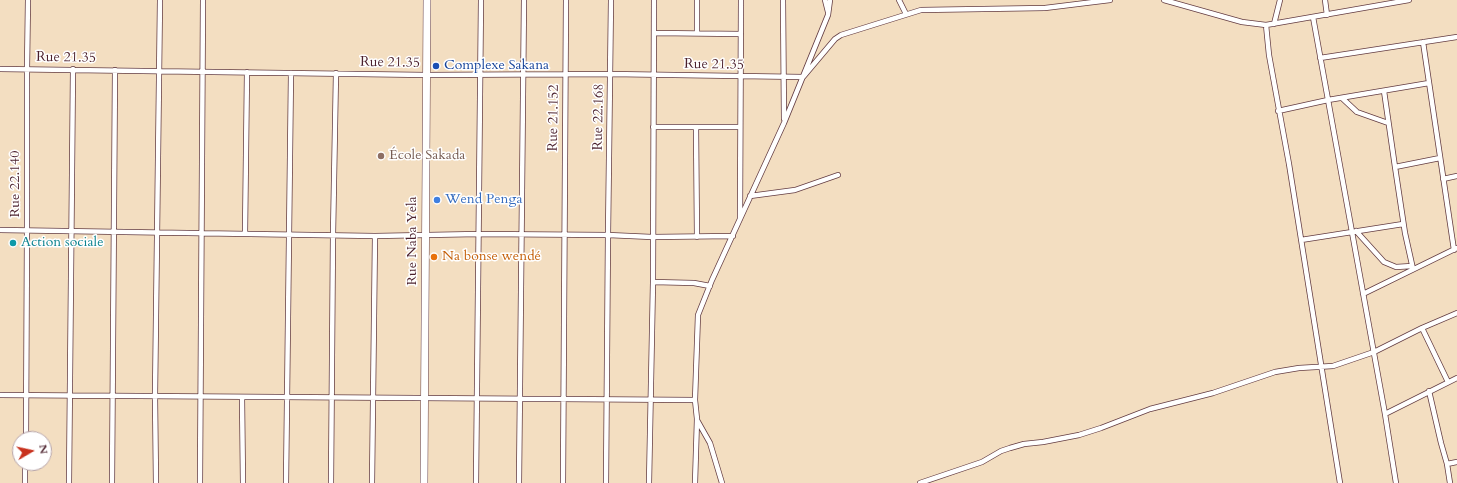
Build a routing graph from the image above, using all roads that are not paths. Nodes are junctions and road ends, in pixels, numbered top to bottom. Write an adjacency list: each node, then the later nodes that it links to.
1 (28, 0): 34 (street, Rue 22.140)
2 (160, 0): 37 (street)
3 (203, 0): 38 (street)
4 (427, 0): 42 (street, Rue Naba Yela)
5 (481, 0): 45 (street)
6 (524, 0): 46 (street)
7 (566, 0): 47 (street, Rue 21.152)
8 (611, 0): 43 (street, Rue 22.168)
9 (654, 0): 28 (street)
10 (697, 0): 27 (street)
11 (741, 0): 29 (street)
12 (783, 0): 49 (street)
13 (825, 0): 22 (street)
14 (830, 0): 22 (street)
15 (899, 0): 21 (street)
16 (1110, 0): 21 (street)
17 (1164, 0): 26 (street)
18 (1280, 0): 25 (street)
19 (1325, 0): 23 (street)
20 (1410, 0): 23 (street)
21 (906, 14): 50 (street)
22 (828, 15): 50 (street)
23 (1327, 15): 24 (street)
24 (1313, 17): 25 (street); 32 (street)
25 (1274, 24): 26 (street)
26 (1266, 25): 55 (street)
27 (697, 32): 28 (street); 29 (street)
28 (654, 33): 44 (street)
29 (741, 34): 48 (street)
30 (1457, 37): 31 (street)
31 (1423, 42): 32 (street); 51 (street)
32 (1320, 58): 54 (street)
33 (0, 69): 34 (street, Rue 21.35)
34 (27, 69): 35 (street, Rue 21.35); 70 (street, Rue 22.140)
35 (73, 69): 36 (street, Rue 21.35); 71 (street)
36 (115, 70): 37 (street, Rue 21.35); 73 (street)
37 (160, 70): 38 (street, Rue 21.35); 74 (street)
38 (203, 71): 39 (street, Rue 21.35); 75 (street)
39 (247, 72): 40 (street, Rue 21.35); 76 (street)
40 (291, 72): 41 (street, Rue 21.35); 77 (street)
41 (336, 73): 42 (street, Rue 21.35); 80 (street)
42 (427, 74): 45 (street, Rue 21.35); 84 (street, Rue Naba Yela)
43 (610, 74): 44 (street, Rue 21.35); 47 (street, Rue 21.35); 82 (street, Rue 22.168)
44 (654, 74): 48 (street, Rue 21.35); 58 (street)
45 (480, 75): 46 (street, Rue 21.35); 78 (street)
46 (523, 75): 47 (street, Rue 21.35); 79 (street)
47 (566, 75): 81 (street, Rue 21.152)
48 (741, 76): 49 (street, Rue 21.35); 60 (street)
49 (784, 77): 50 (street, Rue 21.35); 56 (street)
50 (803, 77): 56 (street)
51 (1429, 83): 52 (street); 61 (street)
52 (1384, 91): 53 (street); 57 (street)
53 (1342, 98): 54 (street); 57 (street)
54 (1328, 100): 55 (street); 72 (street)
55 (1278, 111): 88 (street)
56 (784, 123): 66 (street)
57 (1388, 123): 62 (street)
58 (653, 127): 59 (street); 86 (street)
59 (696, 127): 60 (street); 87 (street)
60 (740, 127): 67 (street)
61 (1440, 158): 62 (street); 65 (street)
62 (1395, 167): 68 (street)
63 (838, 175): 66 (street)
64 (1457, 176): 65 (street)
65 (1443, 179): 89 (street)
66 (750, 196): 67 (street)
67 (740, 220): 85 (street)
68 (1403, 224): 72 (street); 90 (street)
69 (0, 230): 70 (street)
70 (28, 230): 71 (street); 102 (street, Rue 22.140)
71 (71, 231): 73 (street); 103 (street)
72 (1354, 231): 88 (street); 90 (street); 93 (street)
73 (114, 232): 74 (street); 104 (street)
74 (158, 232): 75 (street); 105 (street)
75 (201, 234): 76 (street); 106 (street)
76 (245, 234): 77 (street)
77 (289, 234): 80 (street); 108 (street)
78 (478, 234): 79 (street); 84 (street); 112 (street)
79 (522, 234): 81 (street); 113 (street)
80 (333, 235): 83 (street); 109 (street)
81 (564, 235): 82 (street); 114 (street, Rue 21.152)
82 (608, 235): 86 (street); 115 (street, Rue 22.168)
83 (375, 236): 84 (street); 110 (street)
84 (426, 236): 111 (street, Rue Naba Yela)
85 (733, 236): 87 (street); 92 (street)
86 (652, 237): 87 (street); 91 (street)
87 (697, 237)
88 (1301, 240): 97 (street)
89 (1455, 249): 90 (street)
90 (1412, 267): 93 (street)
91 (653, 282): 92 (street); 116 (street)
92 (710, 286): 117 (street)
93 (1363, 294): 96 (street)
94 (1457, 313): 95 (street)
95 (1422, 328): 96 (street); 99 (street)
96 (1374, 352): 97 (street); 118 (street)
97 (1322, 368): 141 (street); 142 (street)
98 (1457, 378): 99 (street)
99 (1448, 382): 100 (street)
100 (1429, 391): 118 (street); 122 (street)
101 (0, 395): 102 (street)
102 (26, 395): 103 (street); 120 (street, Rue 22.140)
103 (69, 395): 104 (street); 125 (street)
104 (112, 396): 105 (street); 126 (street)
105 (155, 396): 106 (street); 127 (street)
106 (201, 396): 107 (street); 128 (street)
107 (242, 397): 108 (street); 129 (street)
108 (287, 397): 109 (street); 130 (street)
109 (332, 397): 110 (street); 131 (street)
110 (372, 398): 111 (street); 132 (street)
111 (425, 398): 112 (street); 133 (street, Rue Naba Yela)
112 (477, 399): 113 (street); 134 (street)
113 (520, 399): 114 (street); 135 (street)
114 (564, 399): 115 (street); 136 (street, Rue 21.152)
115 (607, 400): 116 (street); 137 (street, Rue 22.168)
116 (650, 400): 117 (street); 138 (street)
117 (695, 400): 119 (street)
118 (1385, 414): 143 (street)
119 (697, 419): 139 (street); 140 (street)
120 (26, 431)
121 (1457, 462): 122 (street)
122 (1447, 464): 144 (street)
123 (25, 471): 124 (street)
124 (25, 483)
125 (69, 483)
126 (112, 483)
127 (156, 483)
128 (200, 483)
129 (242, 483)
130 (286, 483)
131 (331, 483)
132 (372, 483)
133 (424, 483)
134 (476, 483)
135 (519, 483)
136 (563, 483)
137 (606, 483)
138 (649, 483)
139 (694, 483)
140 (722, 483)
141 (920, 483)
142 (1340, 483)
143 (1396, 483)
144 (1450, 483)

